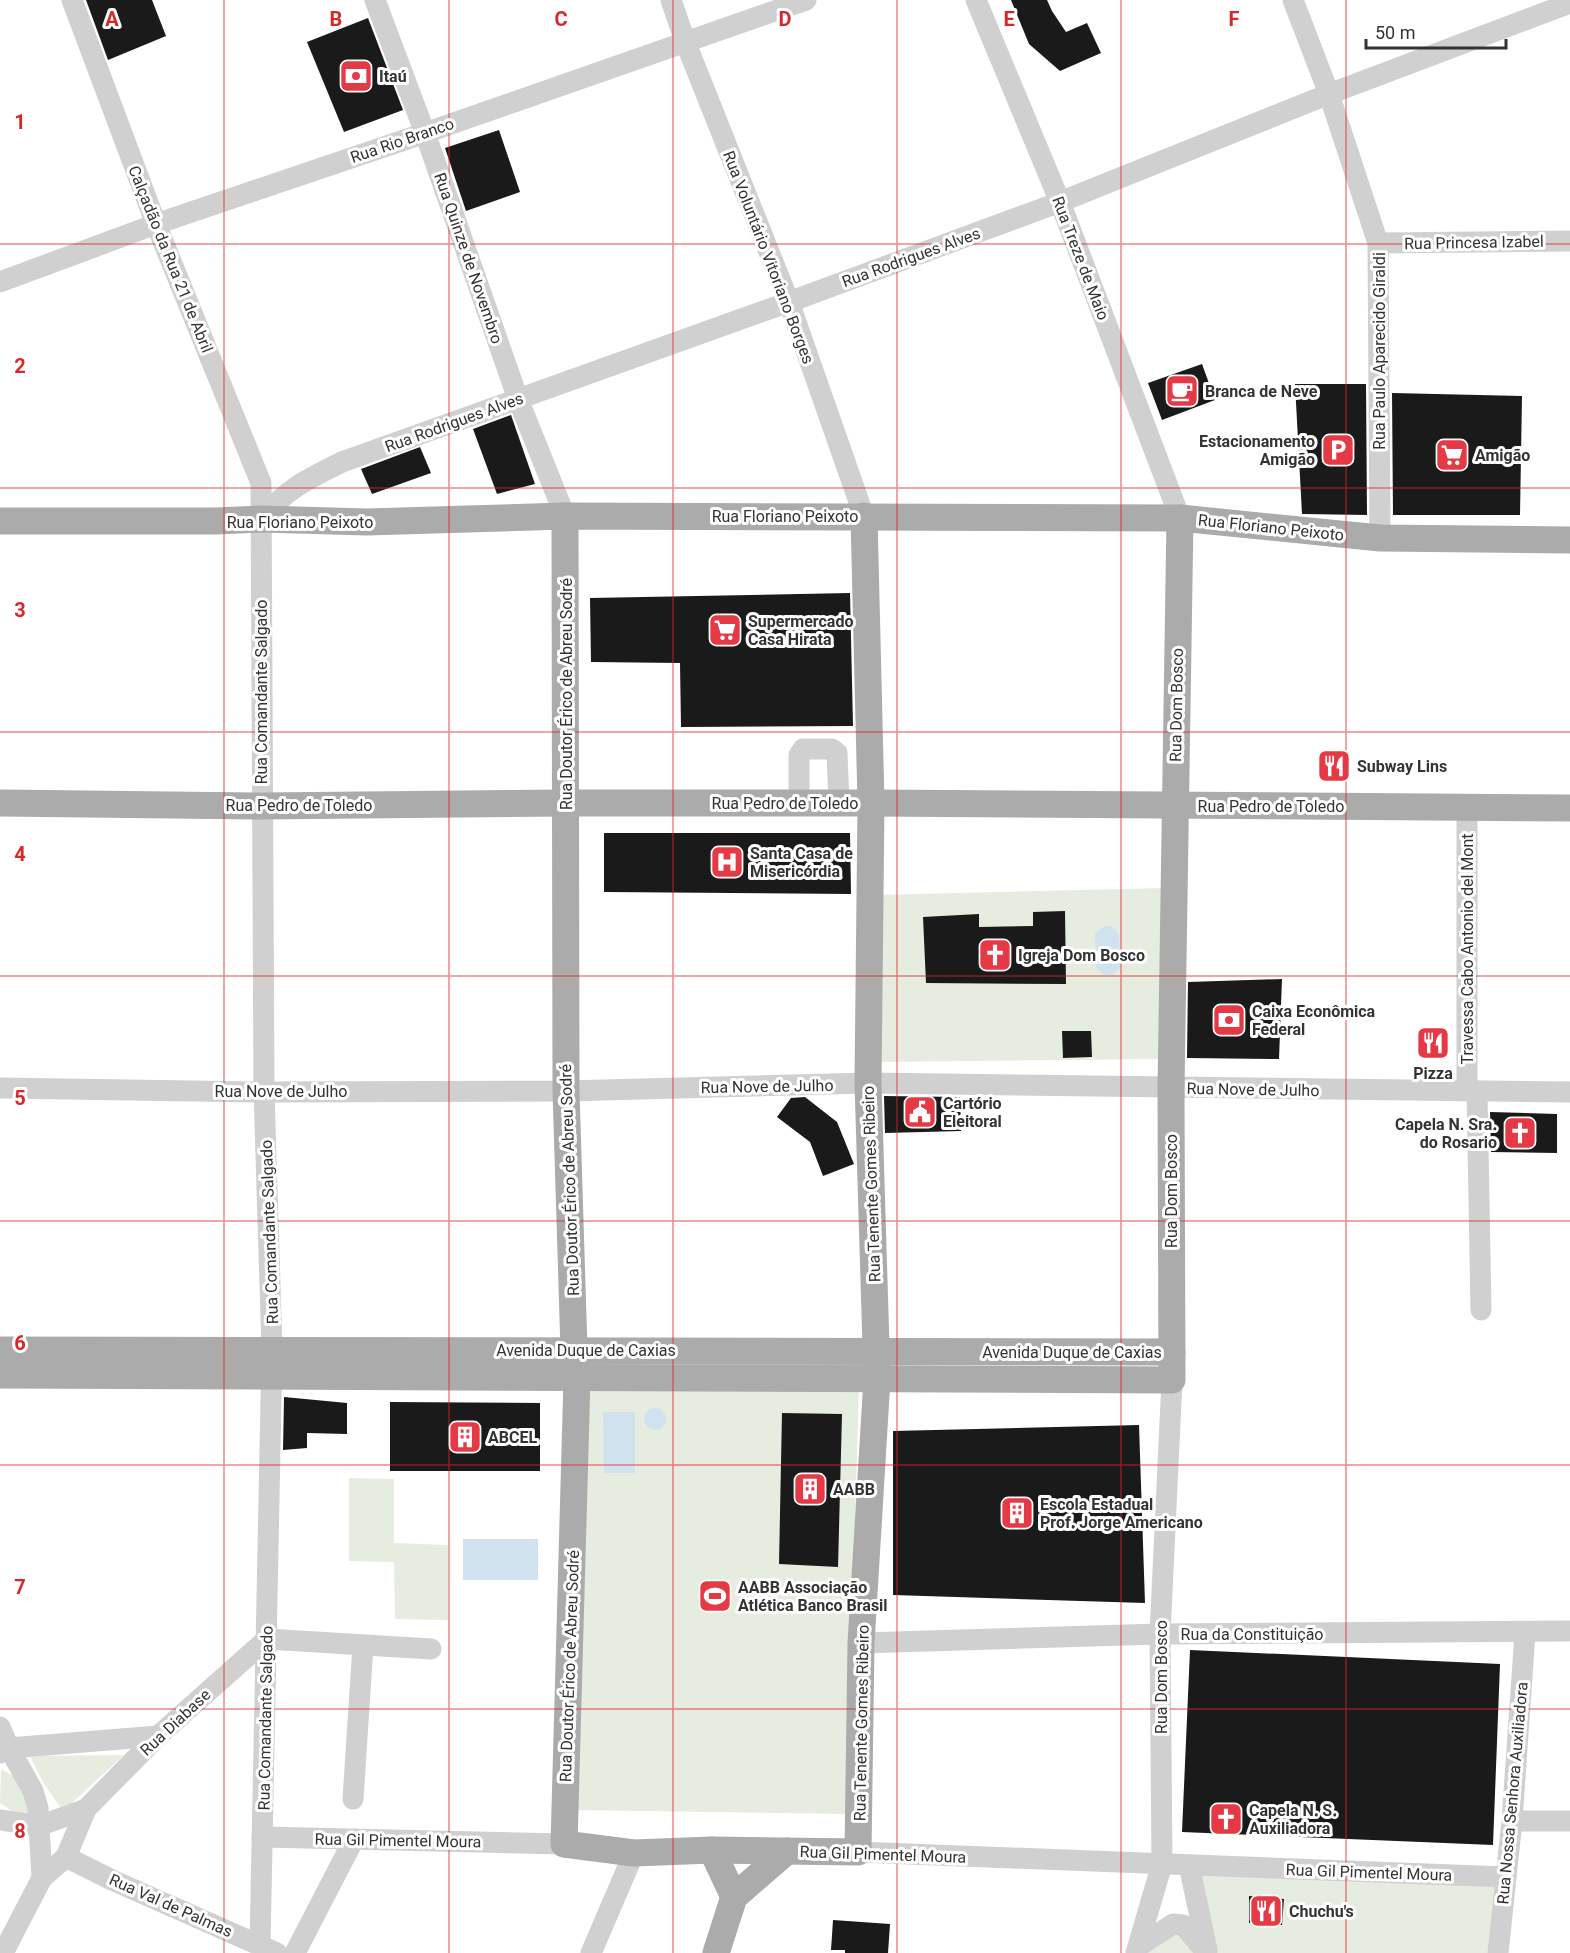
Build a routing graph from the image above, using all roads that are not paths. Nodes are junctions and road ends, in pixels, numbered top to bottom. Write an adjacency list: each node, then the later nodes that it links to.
1 (72, 0): 12 (street, Calçadão da Rua 21 de Abril)
2 (375, 0): 10 (street, Rua Quinze de Novembro)
3 (671, 0): 8 (street, Rua Voluntário Vitoriano Borges)
4 (806, 0): 8 (street, Rua Rio Branco)
5 (976, 0): 11 (street, Rua Treze de Maio)
6 (1293, 0): 9 (street, Rua Paulo Aparecido Giraldi)
7 (1570, 3): 9 (street, Rua Rodrigues Alves)
8 (685, 41): 10 (street, Rua Rio Branco); 16 (street, Rua Voluntário Vitoriano Borges)
9 (1329, 94): 11 (street, Rua Rodrigues Alves); 14 (street, Rua Paulo Aparecido Giraldi)
10 (425, 133): 12 (street, Rua Rio Branco); 17 (street, Rua Quinze de Novembro)
11 (1060, 202): 16 (street, Rua Rodrigues Alves); 20 (street, Rua Treze de Maio)
12 (156, 224): 15 (street, Rua Rio Branco); 21 (street, Calçadão da Rua 21 de Abril)
13 (1570, 241): 14 (street, Rua Princesa Izabel)
14 (1378, 243): 23 (street, Rua Paulo Aparecido Giraldi)
15 (0, 282)
16 (789, 302): 17 (street, Rua Rodrigues Alves); 19 (street, Rua Voluntário Vitoriano Borges)
17 (518, 399): 18 (street, Rua Quinze de Novembro); 21 (street, Rua Rodrigues Alves)
18 (565, 516): 19 (main road, Rua Floriano Peixoto); 21 (main road, Rua Floriano Peixoto); 26 (main road, Rua Doutor Érico de Abreu Sodré)
19 (864, 516): 20 (main road, Rua Floriano Peixoto); 29 (main road, Rua Tenente Gomes Ribeiro)
20 (1180, 518): 23 (main road, Rua Floriano Peixoto); 30 (main road, Rua Dom Bosco)
21 (261, 519): 22 (main road, Rua Floriano Peixoto); 31 (street, Rua Comandante Salgado)
22 (0, 520)
23 (1380, 537): 24 (main road, Rua Floriano Peixoto)
24 (1570, 540)
25 (0, 803): 31 (main road, Rua Pedro de Toledo)
26 (566, 803): 27 (main road, Rua Pedro de Toledo); 31 (main road, Rua Pedro de Toledo); 37 (main road, Rua Doutor Érico de Abreu Sodré)
27 (799, 803): 28 (main road, Rua Pedro de Toledo); 28 (street)
28 (840, 803): 29 (main road, Rua Pedro de Toledo)
29 (871, 803): 30 (main road, Rua Pedro de Toledo); 34 (main road, Rua Tenente Gomes Ribeiro)
30 (1174, 805): 32 (main road, Rua Pedro de Toledo); 36 (main road, Rua Dom Bosco)
31 (262, 807): 39 (street, Rua Comandante Salgado)
32 (1467, 807): 33 (main road, Rua Pedro de Toledo); 38 (street, Travessa Cabo Antonio del Mont)
33 (1570, 808)
34 (868, 1083): 36 (street, Rua Nove de Julho); 37 (street, Rua Nove de Julho); 43 (main road, Rua Tenente Gomes Ribeiro)
35 (0, 1088): 39 (street, Rua Nove de Julho)
36 (1171, 1088): 38 (street, Rua Nove de Julho); 45 (main road, Rua Dom Bosco)
37 (566, 1091): 39 (street, Rua Nove de Julho); 42 (main road, Rua Doutor Érico de Abreu Sodré)
38 (1472, 1091): 40 (street, Rua Nove de Julho); 41 (street, Travessa Cabo Antonio del Mont)
39 (264, 1092): 46 (street, Rua Comandante Salgado)
40 (1570, 1092)
41 (1481, 1310)
42 (574, 1350): 43 (main road, Avenida Duque de Caxias); 46 (main road, Avenida Duque de Caxias); 48 (main road, Rua Doutor Érico de Abreu Sodré)
43 (876, 1351): 45 (main road, Avenida Duque de Caxias); 49 (main road, Rua Tenente Gomes Ribeiro)
44 (4, 1352): 46 (main road, Avenida Duque de Caxias)
45 (1172, 1352): 50 (main road, Rua Dom Bosco)
46 (272, 1363): 47 (main road, Avenida Duque de Caxias); 48 (main road, Avenida Duque de Caxias); 54 (street, Rua Comandante Salgado)
47 (0, 1375)
48 (577, 1378): 49 (main road, Avenida Duque de Caxias); 69 (main road, Rua Doutor Érico de Abreu Sodré)
49 (877, 1379): 50 (main road, Avenida Duque de Caxias); 55 (main road, Rua Tenente Gomes Ribeiro)
50 (1172, 1380): 53 (street, Rua Dom Bosco)
51 (1570, 1631): 52 (street, Rua da Constituição)
52 (1525, 1633): 53 (street, Rua da Constituição); 64 (street, Rua Nossa Senhora Auxiliadora)
53 (1160, 1635): 55 (street, Rua da Constituição); 75 (street, Rua Dom Bosco)
54 (267, 1639): 56 (street); 59 (street, Rua Diabase); 67 (street, Rua Comandante Salgado)
55 (861, 1642): 72 (main road, Rua Tenente Gomes Ribeiro)
56 (363, 1645): 57 (street); 61 (street)
57 (431, 1649)
58 (0, 1727): 60 (street)
59 (158, 1736): 60 (street); 62 (street, Rua Diabase)
60 (4, 1750): 66 (street)
61 (353, 1799)
62 (86, 1809): 66 (street, Rua Diabase); 74 (street, Rua Diabase)
63 (0, 1820): 66 (street)
64 (1512, 1821): 65 (street); 77 (street, Rua Nossa Senhora Auxiliadora)
65 (1570, 1821)
66 (39, 1826): 78 (street)
67 (262, 1837): 68 (street, Rua Gil Pimentel Moura); 80 (street, Rua Comandante Salgado)
68 (354, 1839): 69 (street, Rua Gil Pimentel Moura); 83 (street)
69 (564, 1844): 73 (main road, Rua Gil Pimentel Moura)
70 (712, 1850): 71 (main road, Rua Gil Pimentel Moura); 73 (main road, Rua Gil Pimentel Moura); 79 (main road)
71 (787, 1851): 72 (main road, Rua Gil Pimentel Moura); 79 (main road)
72 (858, 1852): 75 (street, Rua Gil Pimentel Moura)
73 (634, 1853): 84 (street)
74 (66, 1857): 78 (street, Rua Diabase); 80 (street, Rua Val de Palmas)
75 (1162, 1864): 76 (street, Rua Gil Pimentel Moura); 81 (street, Rua Dom Bosco)
76 (1189, 1865): 77 (street, Rua Gil Pimentel Moura); 86 (street)
77 (1505, 1877): 87 (street, Rua Nossa Senhora Auxiliadora)
78 (42, 1878): 82 (street, Rua Diabase)
79 (734, 1897): 85 (main road)
80 (268, 1949)
81 (1137, 1951): 86 (street)
82 (3, 1953)
83 (295, 1953)
84 (591, 1953)
85 (716, 1953)
86 (1207, 1953)
87 (1498, 1953)

